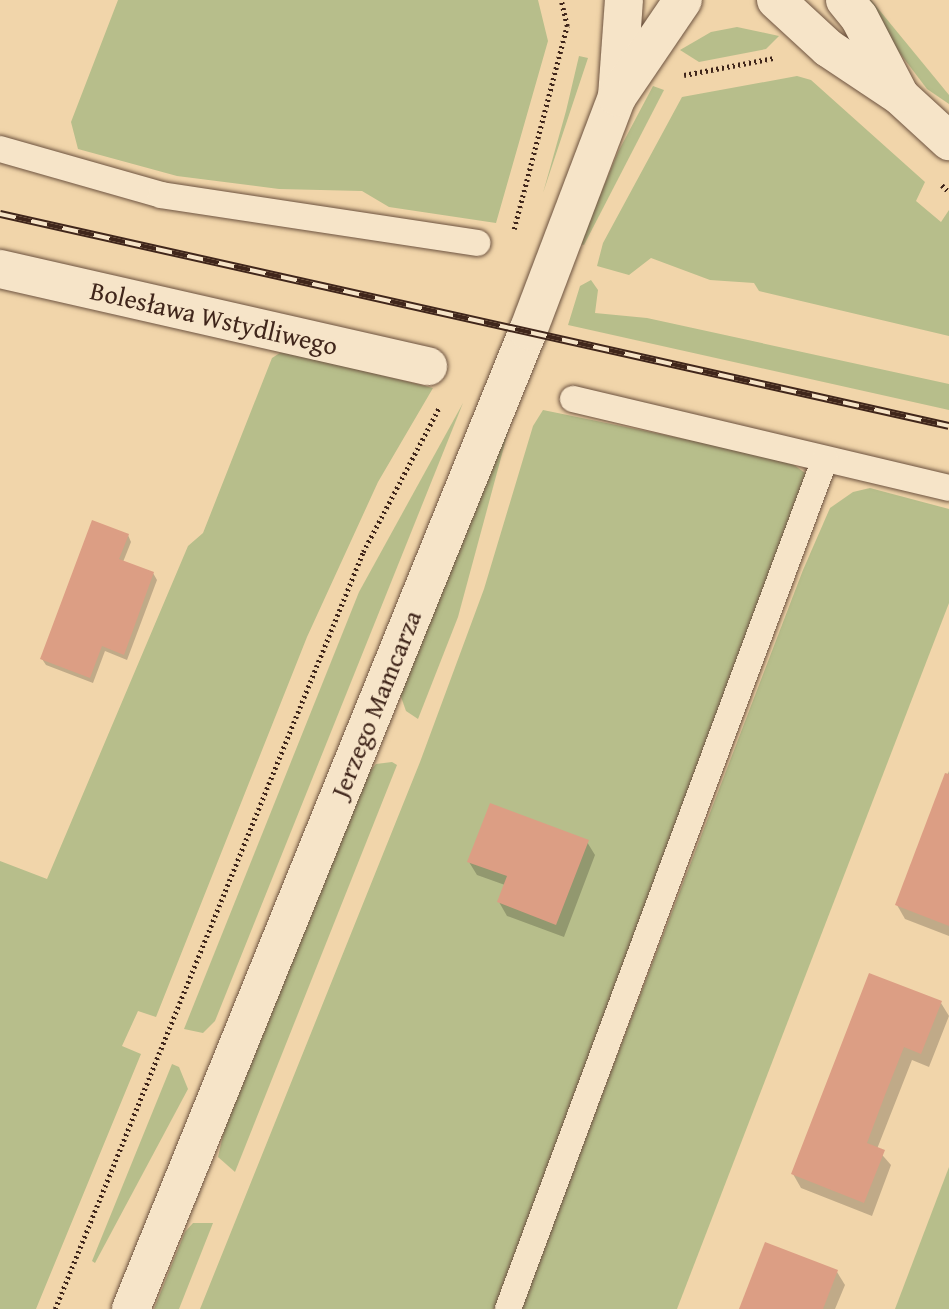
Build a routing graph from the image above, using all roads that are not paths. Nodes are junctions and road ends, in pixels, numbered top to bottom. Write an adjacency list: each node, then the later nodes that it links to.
1 (624, 0): 6 (street, Jerzego Mamcarza)
2 (683, 0): 6 (street, Jerzego Mamcarza)
3 (776, 0): 5 (street)
4 (845, 0): 5 (street)
5 (900, 96): 7 (street)
6 (617, 97): 15 (street, Jerzego Mamcarza)
7 (949, 141)
8 (0, 149): 9 (lane)
9 (477, 243)
10 (0, 269): 11 (street, Bolesława Wstydliwego)
11 (428, 366)
12 (573, 398): 13 (lane)
13 (825, 459): 14 (lane); 16 (lane)
14 (949, 488)
15 (131, 1309)
16 (508, 1309)

